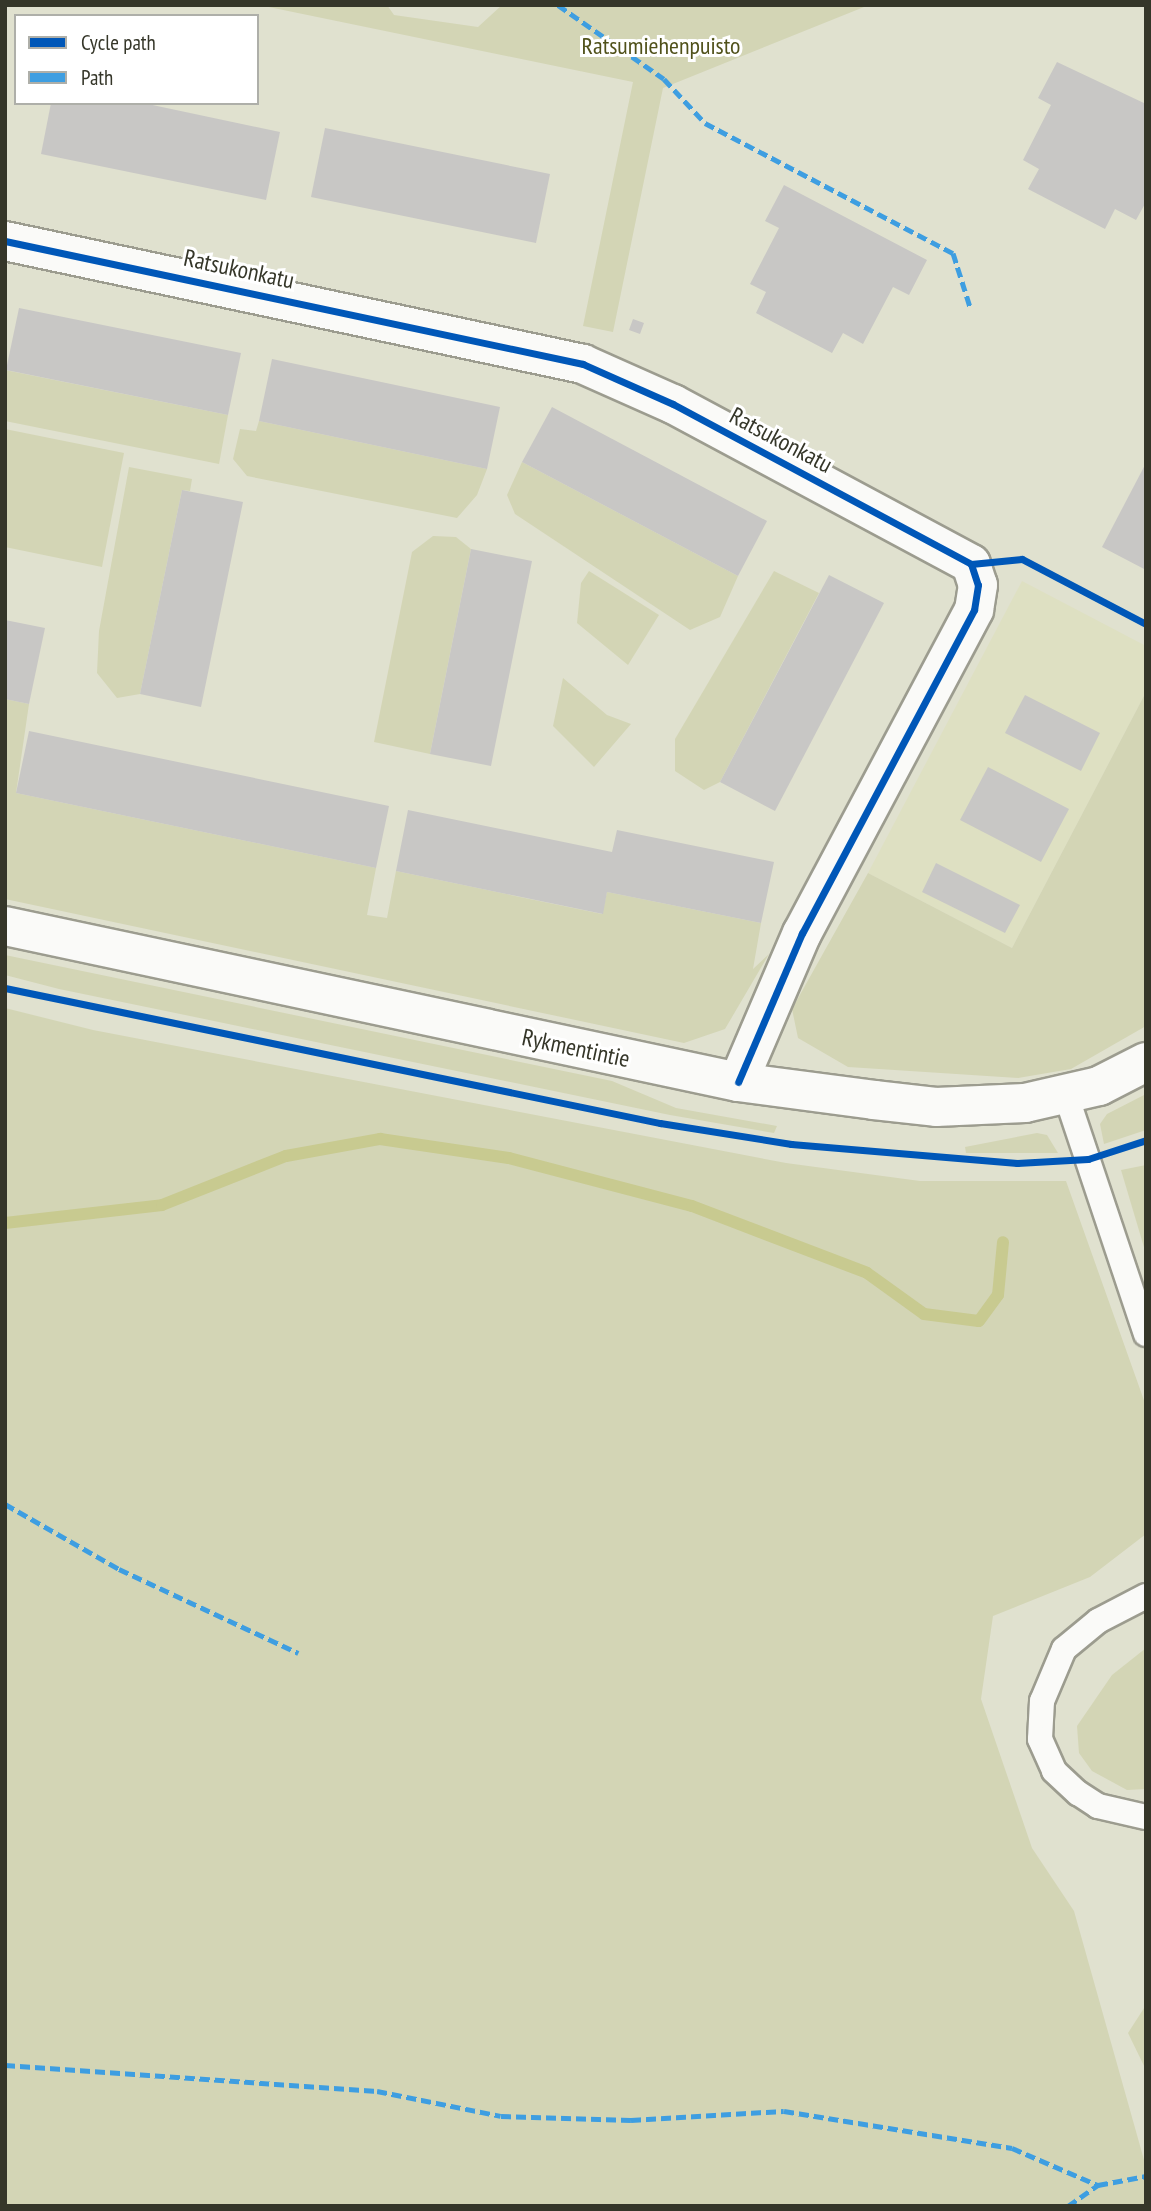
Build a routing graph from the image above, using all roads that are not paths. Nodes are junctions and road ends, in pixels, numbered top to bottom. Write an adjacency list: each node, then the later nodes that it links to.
1 (5, 241): 4 (street, Ratsukonkatu)
2 (5, 926): 4 (street, Rykmentintie)
3 (1146, 1062): 5 (street, Rykmentintie)
4 (738, 1082): 5 (street, Rykmentintie)
5 (1066, 1095): 6 (lane)
6 (1146, 1334)
7 (1146, 1596): 8 (lane)
8 (1146, 1817)

